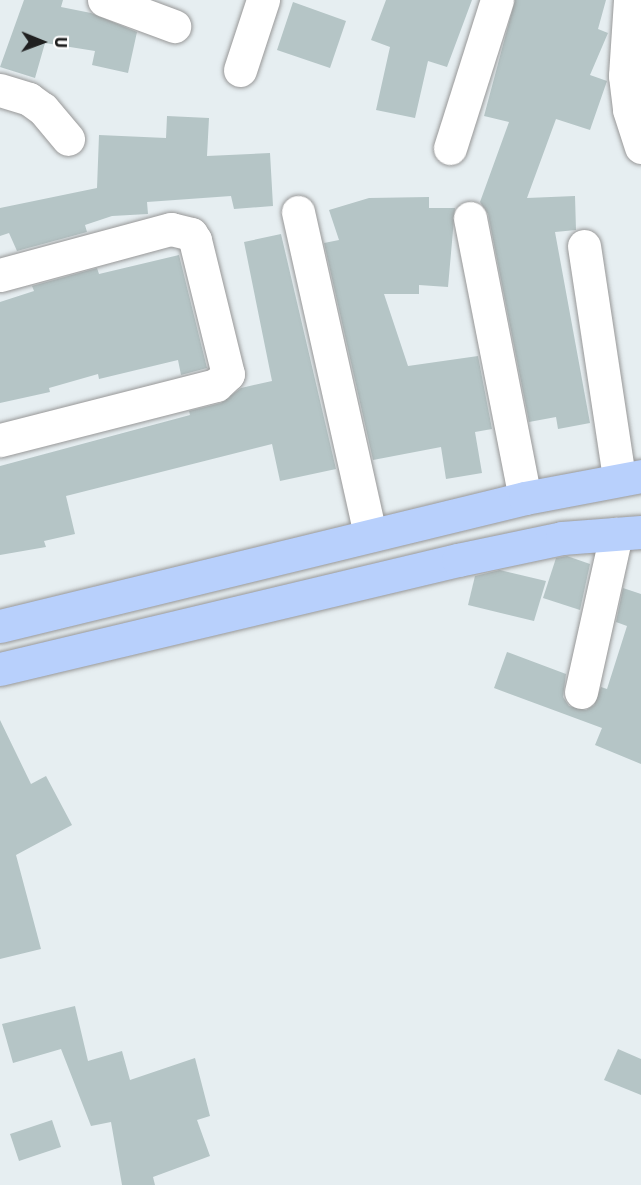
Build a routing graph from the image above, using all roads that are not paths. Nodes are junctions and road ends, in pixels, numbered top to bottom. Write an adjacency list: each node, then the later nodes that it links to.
1 (104, 0): 5 (street)
2 (263, 0): 6 (street)
3 (497, 0): 10 (street)
4 (630, 0): 9 (street)
5 (174, 26)
6 (240, 70)
7 (0, 90): 8 (street)
8 (68, 139)
9 (641, 147)
10 (450, 148)
11 (298, 212): 20 (street)
12 (470, 218): 17 (street)
13 (584, 246): 16 (street)
14 (0, 275): 15 (street)
15 (0, 440)
16 (630, 477): 17 (main road)
17 (525, 498): 18 (main road)
18 (452, 515): 20 (main road); 21 (main road)
19 (628, 533): 21 (main road); 24 (street)
20 (370, 535): 22 (main road)
21 (458, 560): 23 (main road)
22 (0, 626)
23 (0, 669)
24 (581, 692)

